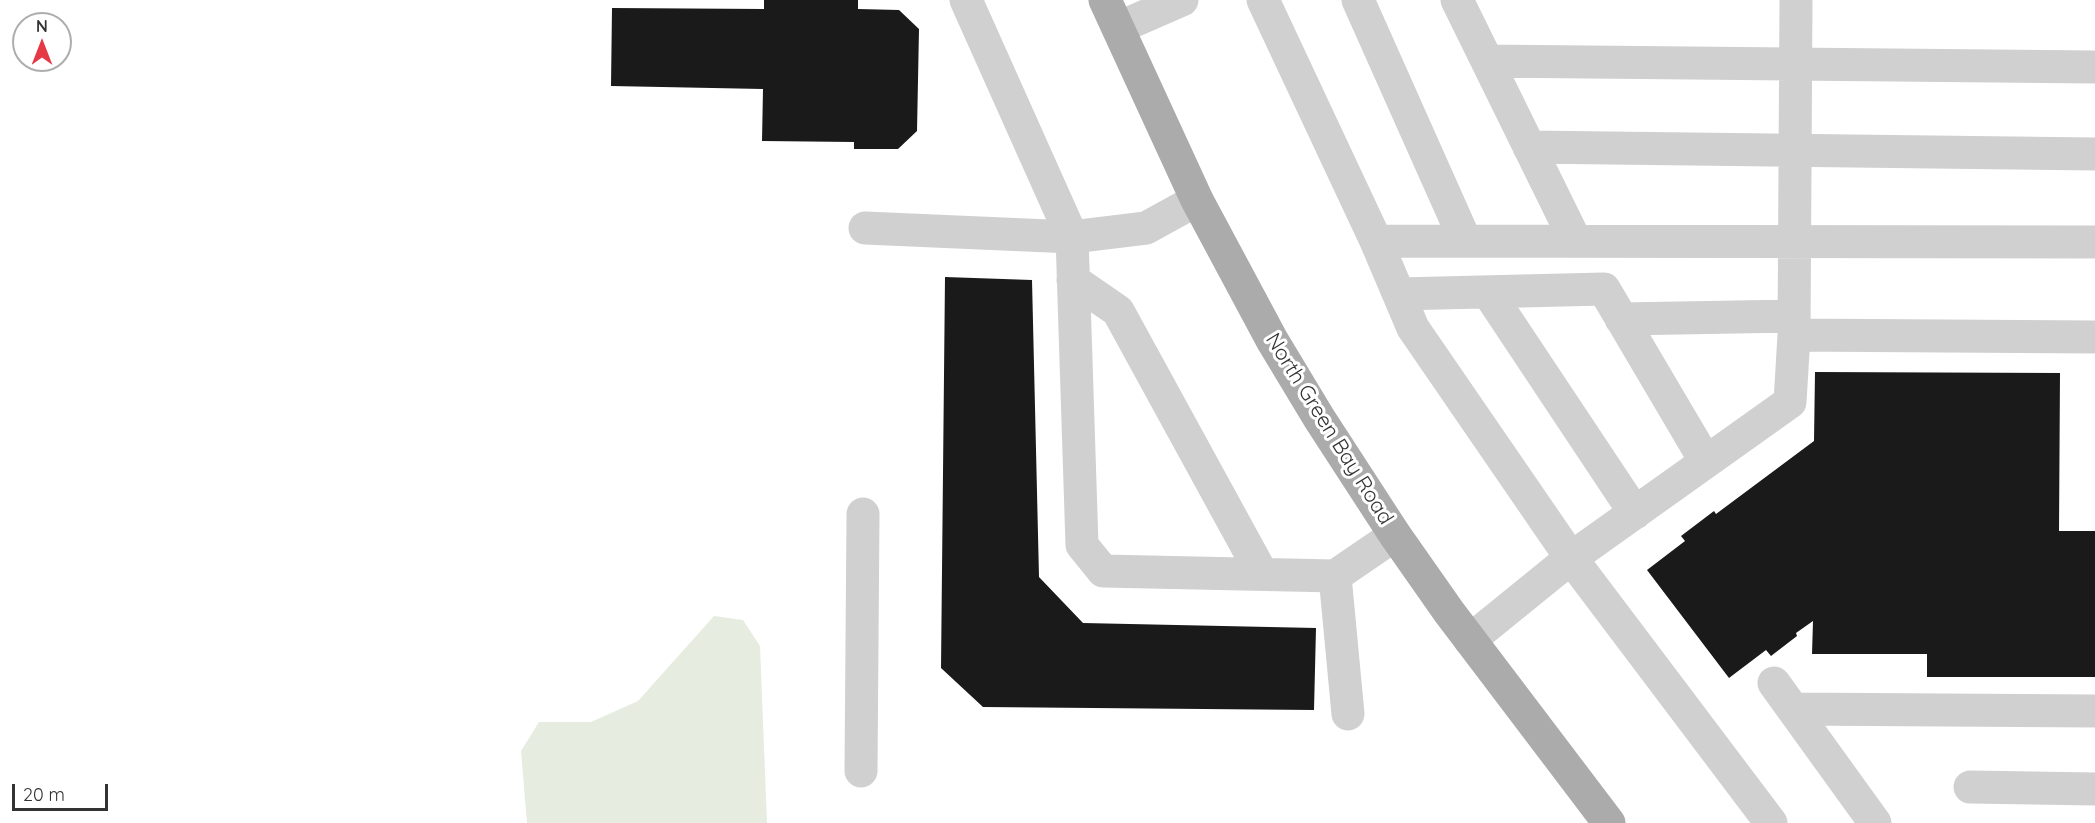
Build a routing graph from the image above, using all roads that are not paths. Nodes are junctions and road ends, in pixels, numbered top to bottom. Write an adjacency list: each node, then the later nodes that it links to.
1 (966, 0): 16 (lane)
2 (1182, 0): 7 (lane)
3 (1263, 0): 20 (lane)
4 (1358, 0): 17 (lane)
5 (1457, 0): 8 (lane)
6 (1796, 0): 9 (lane)
7 (1111, 14): 14 (main road, North Green Bay Road)
8 (1487, 61): 9 (lane); 11 (lane)
9 (1796, 64): 10 (lane); 12 (lane)
10 (2095, 67)
11 (1529, 147): 12 (lane); 18 (lane)
12 (1795, 150): 13 (lane); 19 (lane)
13 (2095, 154)
14 (1197, 200): 16 (lane); 31 (main road, North Green Bay Road)
15 (865, 228): 16 (lane)
16 (1072, 237): 22 (lane)
17 (1465, 240): 18 (lane); 20 (lane)
18 (1575, 240): 19 (lane)
19 (1794, 240): 21 (lane); 26 (lane)
20 (1376, 241): 24 (lane)
21 (2095, 242)
22 (1073, 280): 33 (lane); 33 (lane)
23 (1488, 292): 24 (lane); 25 (lane); 29 (lane)
24 (1399, 294): 32 (lane)
25 (1621, 319): 26 (lane); 28 (lane)
26 (1794, 326): 27 (lane); 28 (lane)
27 (2095, 337)
28 (1706, 462): 29 (lane)
29 (1635, 513): 32 (lane)
30 (863, 514): 40 (lane)
31 (1395, 535): 34 (lane); 35 (main road, North Green Bay Road)
32 (1571, 558): 35 (lane); 44 (lane)
33 (1262, 574): 34 (lane)
34 (1335, 576): 39 (lane)
35 (1470, 640): 43 (main road, North Green Bay Road)
36 (1774, 683): 37 (lane)
37 (1793, 709): 38 (lane); 45 (lane)
38 (2095, 711)
39 (1348, 714)
40 (861, 771)
41 (1970, 787): 42 (lane)
42 (2095, 789)
43 (1609, 823)
44 (1771, 823)
45 (1875, 823)

